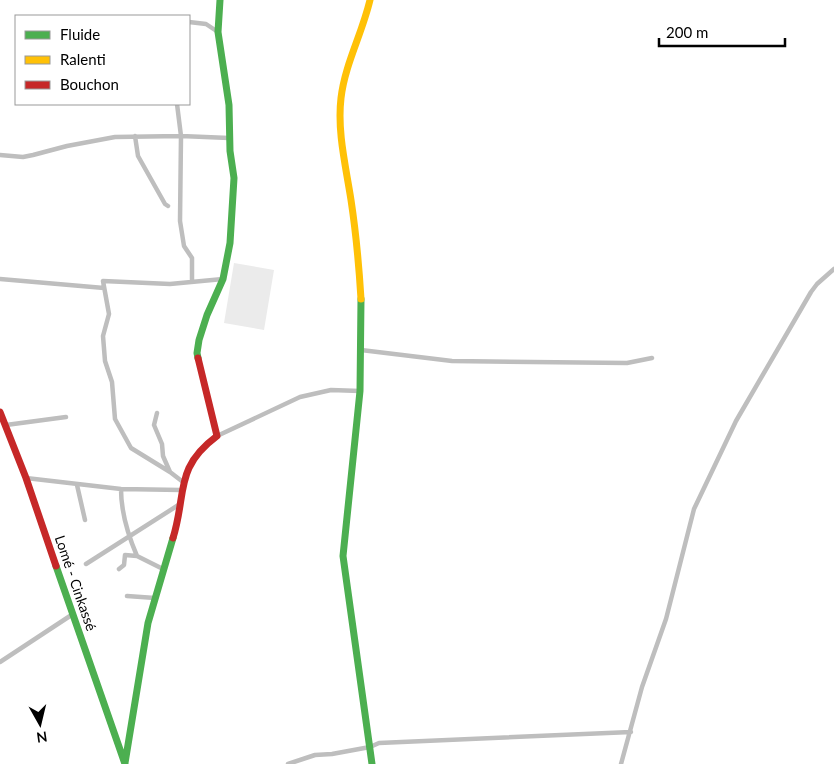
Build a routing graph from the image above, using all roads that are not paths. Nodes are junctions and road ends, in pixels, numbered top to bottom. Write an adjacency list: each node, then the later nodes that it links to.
1 (220, 0): 4 (main road)
2 (370, 0): 16 (main road)
3 (190, 22): 4 (street)
4 (218, 32): 8 (main road)
5 (177, 105): 7 (street)
6 (135, 136): 7 (street); 9 (street); 10 (street)
7 (181, 136): 8 (street); 14 (street)
8 (229, 138): 13 (main road)
9 (0, 155)
10 (168, 206)
11 (834, 269): 40 (street)
12 (0, 279): 15 (street)
13 (223, 279): 14 (street); 23 (main road)
14 (192, 282): 15 (street)
15 (104, 288): 24 (street)
16 (361, 350): 17 (street); 18 (main road)
17 (652, 358)
18 (360, 391): 23 (street); 41 (main road)
19 (0, 412): 22 (main road, Lomé - Cinkassé)
20 (157, 413): 24 (street)
21 (66, 417): 22 (street)
22 (5, 425): 25 (main road, Lomé - Cinkassé)
23 (217, 436): 27 (main road)
24 (170, 472): 27 (street)
25 (26, 478): 26 (street); 38 (main road, Lomé - Cinkassé)
26 (77, 484): 28 (street); 30 (street)
27 (182, 486): 28 (street); 29 (main road)
28 (121, 490): 31 (street)
29 (182, 504): 31 (street); 35 (main road)
30 (85, 520)
31 (128, 537): 32 (street); 33 (street)
32 (137, 556): 34 (street); 35 (street)
33 (86, 564)
34 (119, 569)
35 (163, 569): 37 (main road)
36 (127, 596): 37 (street)
37 (155, 598): 42 (main road)
38 (73, 614): 39 (street); 42 (main road, Lomé - Cinkassé)
39 (0, 662)
40 (631, 732): 41 (street); 45 (street)
41 (370, 747): 43 (street); 44 (main road)
42 (125, 763)
43 (288, 764)
44 (372, 764)
45 (621, 764)

